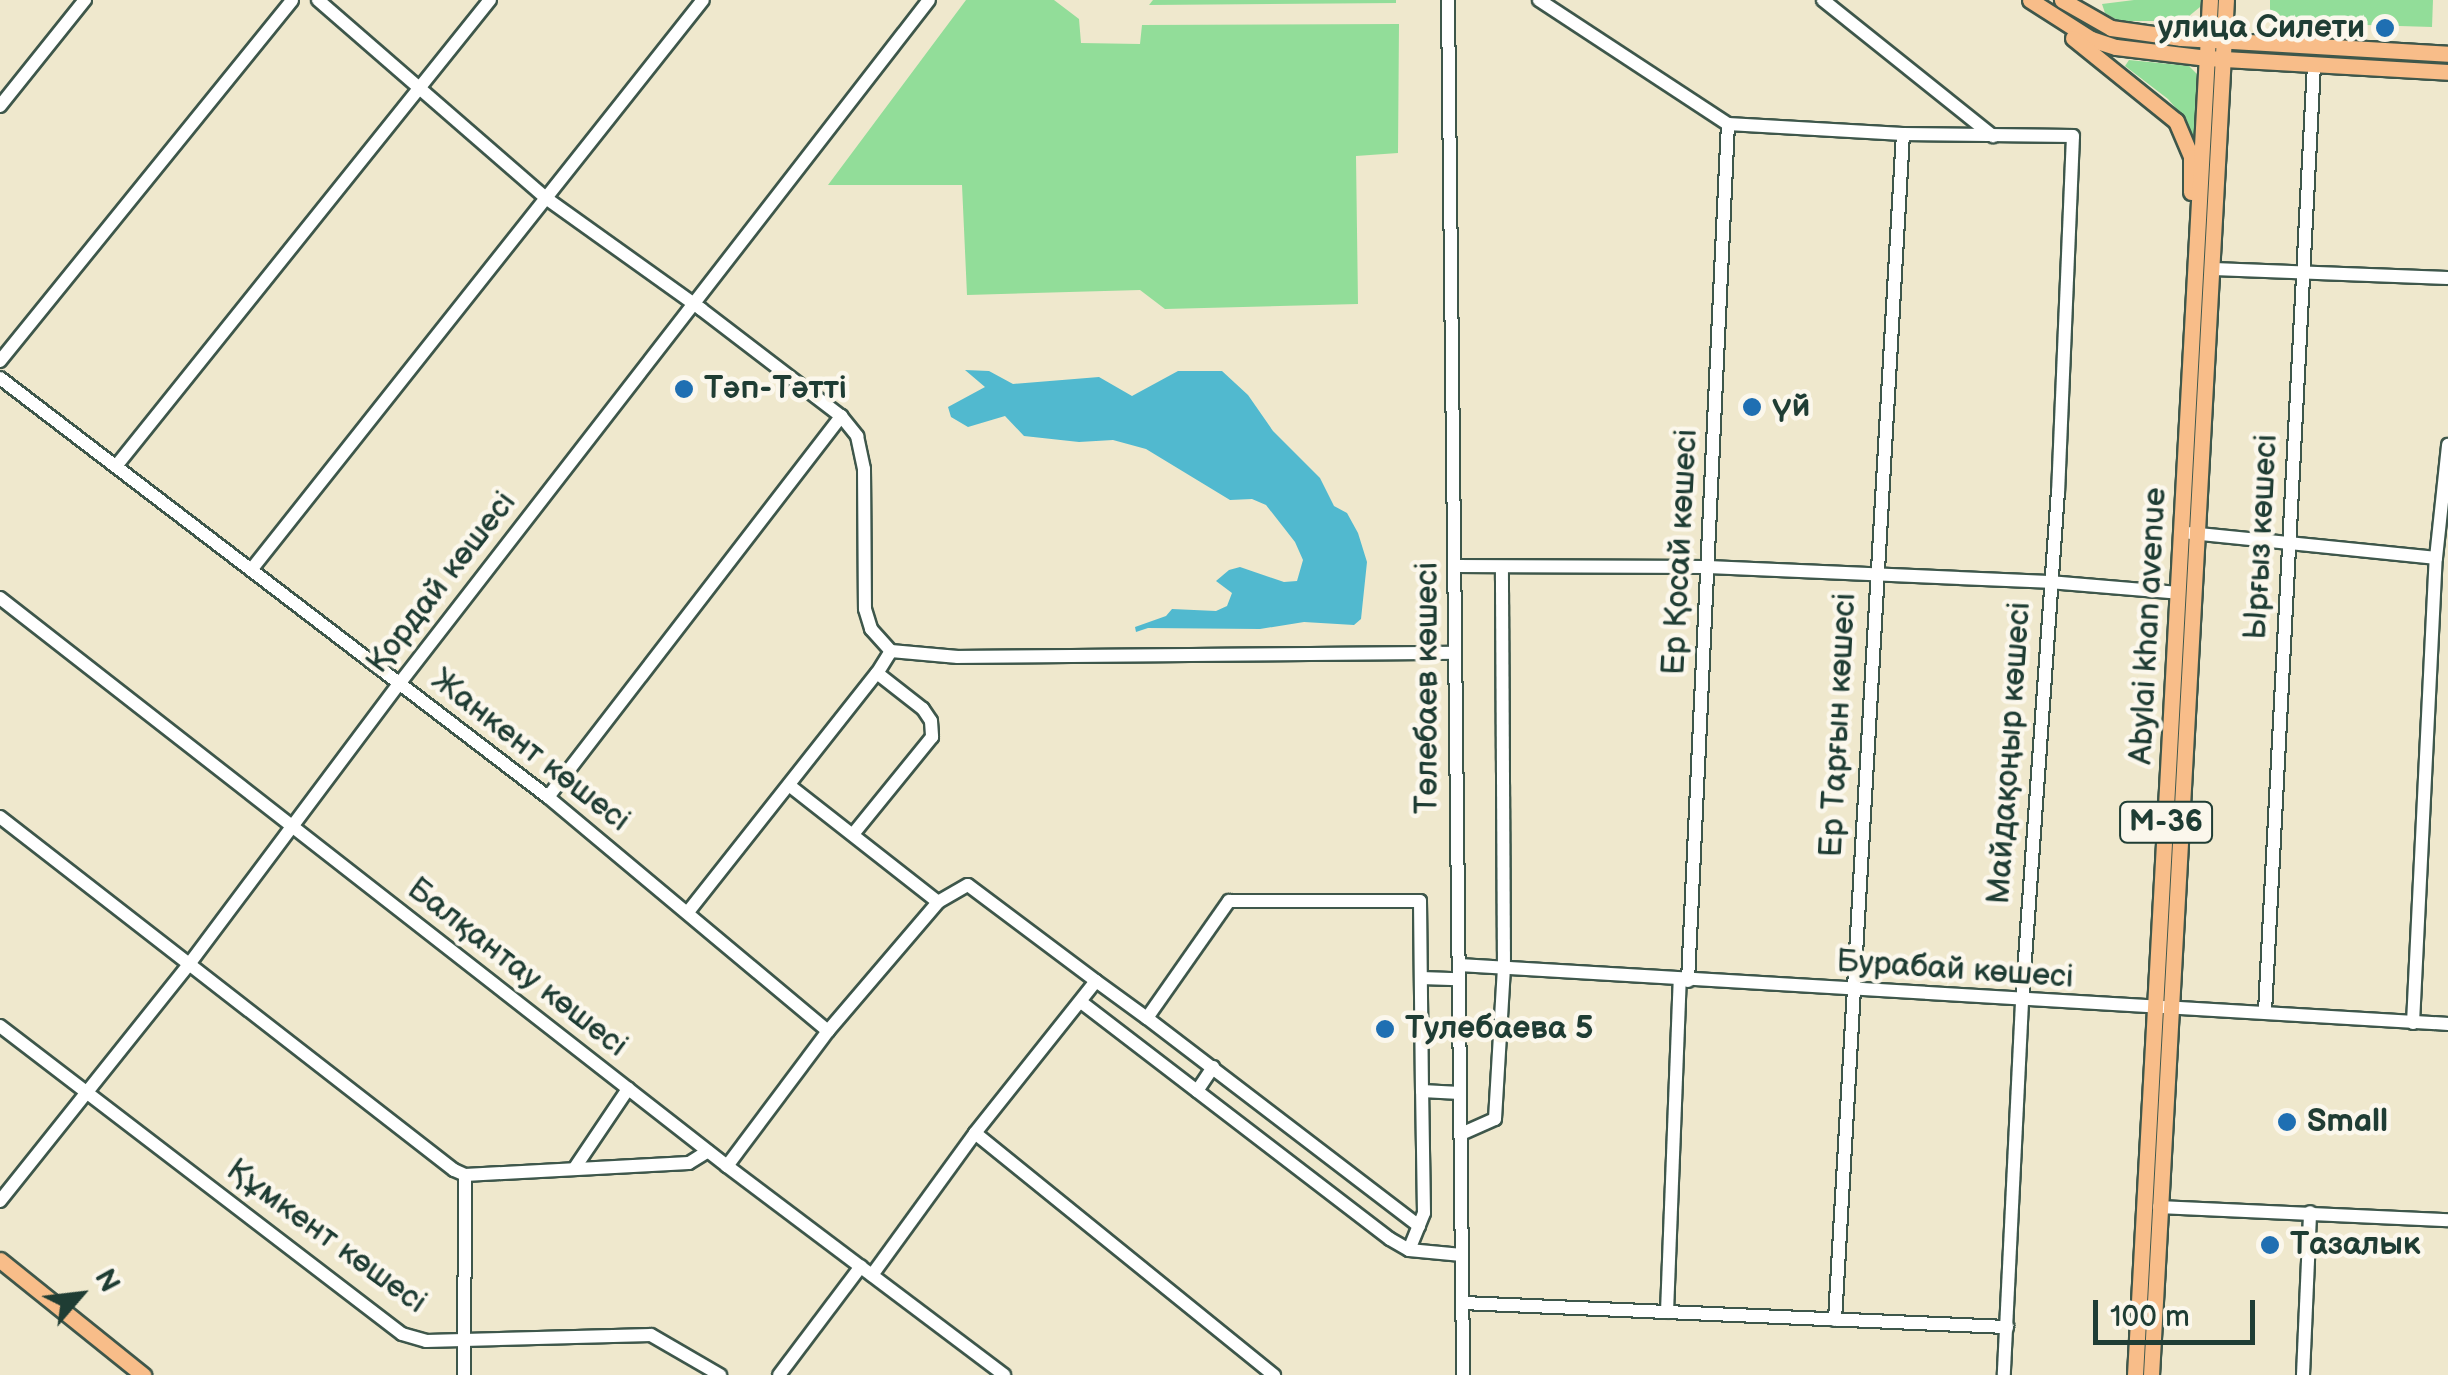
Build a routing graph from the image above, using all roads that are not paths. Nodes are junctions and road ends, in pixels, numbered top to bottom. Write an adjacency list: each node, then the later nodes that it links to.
1 (85, 0): 20 (street)
2 (292, 0): 29 (street)
3 (318, 0): 19 (street)
4 (490, 0): 19 (street)
5 (703, 0): 24 (street)
6 (930, 0): 28 (street, Қордай көшесі)
7 (1448, 0): 38 (street, Төлебаев көшесі)
8 (1539, 0): 21 (street)
9 (1823, 0): 23 (street)
10 (2062, 0): 14 (main road)
11 (2210, 0): 14 (main road, Abylai khan avenue / M-36)
12 (2226, 0): 14 (main road, Abylai khan avenue / M-36)
13 (2035, 4): 16 (main road); 25 (main road)
14 (2216, 41): 15 (main road); 16 (main road, Abylai khan avenue / M-36)
15 (2448, 54)
16 (2215, 59): 17 (main road); 25 (main road, Abylai khan avenue / M-36)
17 (2314, 64): 18 (main road); 26 (street, Ырғыз көшесі)
18 (2448, 72)
19 (418, 89): 24 (street); 33 (street)
20 (0, 106)
21 (1728, 124): 22 (street); 40 (street, Ер Қосай көшесі)
22 (1903, 134): 23 (street); 42 (street, Ер Тарғын көшесі)
23 (1993, 136): 43 (street, Майдақоңыр көшесі)
24 (546, 198): 28 (street); 41 (street)
25 (2205, 268): 26 (street); 35 (main road, Abylai khan avenue / M-36)
26 (2303, 272): 27 (street); 36 (street, Ырғыз көшесі)
27 (2448, 278)
28 (693, 304): 31 (street); 51 (street, Қордай көшесі)
29 (0, 361)
30 (0, 378): 33 (street, Жанкент көшесі)
31 (841, 416): 46 (street); 53 (street)
32 (2448, 445): 34 (street)
33 (117, 464): 41 (street, Жанкент көшесі)
34 (2448, 466): 37 (street)
35 (2191, 533): 36 (street); 44 (main road, Abylai khan avenue / M-36); 68 (main road, Abylai khan avenue / M-36)
36 (2289, 543): 37 (street); 69 (street, Ырғыз көшесі)
37 (2436, 558): 47 (street)
38 (1455, 566): 39 (street); 49 (street, Төлебаев көшесі)
39 (1502, 567): 40 (street); 60 (street)
40 (1708, 568): 42 (street); 63 (street, Ер Қосай көшесі)
41 (251, 570): 51 (street, Жанкент көшесі)
42 (1874, 576): 43 (street); 65 (street, Ер Тарғын көшесі)
43 (2049, 582): 44 (street); 67 (street, Майдақоңыр көшесі)
44 (2179, 593): 68 (main road, Abylai khan avenue / M-36)
45 (0, 598): 55 (street, Балқантау көшесі)
46 (891, 650): 49 (street); 50 (street)
47 (2432, 650): 48 (street); 71 (street)
48 (2448, 651)
49 (1453, 653): 61 (street, Төлебаев көшесі)
50 (877, 672): 52 (street); 56 (street)
51 (399, 684): 53 (street, Жанкент көшесі); 55 (street, Қордай көшесі)
52 (789, 785): 56 (street); 58 (street)
53 (548, 797): 58 (street, Жанкент көшесі)
54 (0, 817): 59 (street)
55 (291, 827): 59 (street, Қордай көшесі); 76 (street, Балқантау көшесі)
56 (854, 833): 57 (street)
57 (938, 902): 64 (street); 74 (street)
58 (688, 912): 74 (street, Жанкент көшесі)
59 (190, 962): 77 (street, Қордай көшесі); 86 (street)
60 (1504, 968): 61 (street, Бурабай көшесі); 63 (street, Бурабай көшесі); 82 (street)
61 (1459, 972): 62 (street, Бурабай көшесі); 80 (street, Төлебаев көшесі)
62 (1421, 978): 70 (street); 79 (street)
63 (1684, 981): 65 (street, Бурабай көшесі); 97 (street, Ер Қосай көшесі)
64 (1096, 982): 66 (street); 70 (street)
65 (1851, 991): 67 (street, Бурабай көшесі); 98 (street, Ер Тарғын көшесі)
66 (1080, 1002): 78 (street); 81 (street)
67 (2022, 1002): 68 (street, Бурабай көшесі); 99 (street, Майдақоңыр көшесі)
68 (2162, 1010): 69 (street, Бурабай көшесі); 88 (main road, Abylai khan avenue / M-36); 109 (main road, Abylai khan avenue / M-36)
69 (2265, 1012): 71 (street, Бурабай көшесі)
70 (1148, 1018): 75 (street)
71 (2412, 1023): 72 (street, Бурабай көшесі)
72 (2448, 1024)
73 (0, 1026): 77 (street, Құмкент көшесі)
74 (828, 1031): 84 (street)
75 (1213, 1068): 78 (street); 91 (street)
76 (628, 1089): 83 (street, Балқантау көшесі); 85 (street)
77 (88, 1090): 87 (street, Қордай көшесі); 100 (street, Құмкент көшесі)
78 (1196, 1091): 92 (street)
79 (1422, 1091): 80 (street); 91 (street)
80 (1460, 1093): 82 (street, Төлебаев көшесі)
81 (975, 1133): 95 (street); 106 (street)
82 (1461, 1134): 93 (street, Төлебаев көшесі)
83 (708, 1151): 84 (street, Балқантау көшесі); 85 (street)
84 (727, 1166): 95 (street, Балқантау көшесі)
85 (574, 1169): 86 (street)
86 (465, 1175): 100 (street)
87 (0, 1201)
88 (2159, 1206): 89 (street); 110 (main road, Abylai khan avenue / M-36)
89 (2310, 1212): 90 (street); 111 (street)
90 (2448, 1220)
91 (1419, 1226): 92 (street)
92 (1409, 1250): 93 (street)
93 (1462, 1255): 96 (street, Төлебаев көшесі)
94 (0, 1260): 101 (main road)
95 (867, 1270): 104 (street); 105 (street, Балқантау көшесі)
96 (1463, 1304): 97 (street); 107 (street, Төлебаев көшесі)
97 (1667, 1312): 98 (street)
98 (1834, 1320): 99 (street)
99 (2007, 1327): 108 (street, Майдақоңыр көшесі)
100 (465, 1341): 102 (street); 103 (street, Құмкент көшесі)
101 (143, 1375)
102 (464, 1375)
103 (720, 1375)
104 (779, 1375)
105 (1004, 1375)
106 (1273, 1375)
107 (1463, 1375)
108 (2004, 1375)
109 (2134, 1375)
110 (2151, 1375)
111 (2303, 1375)

